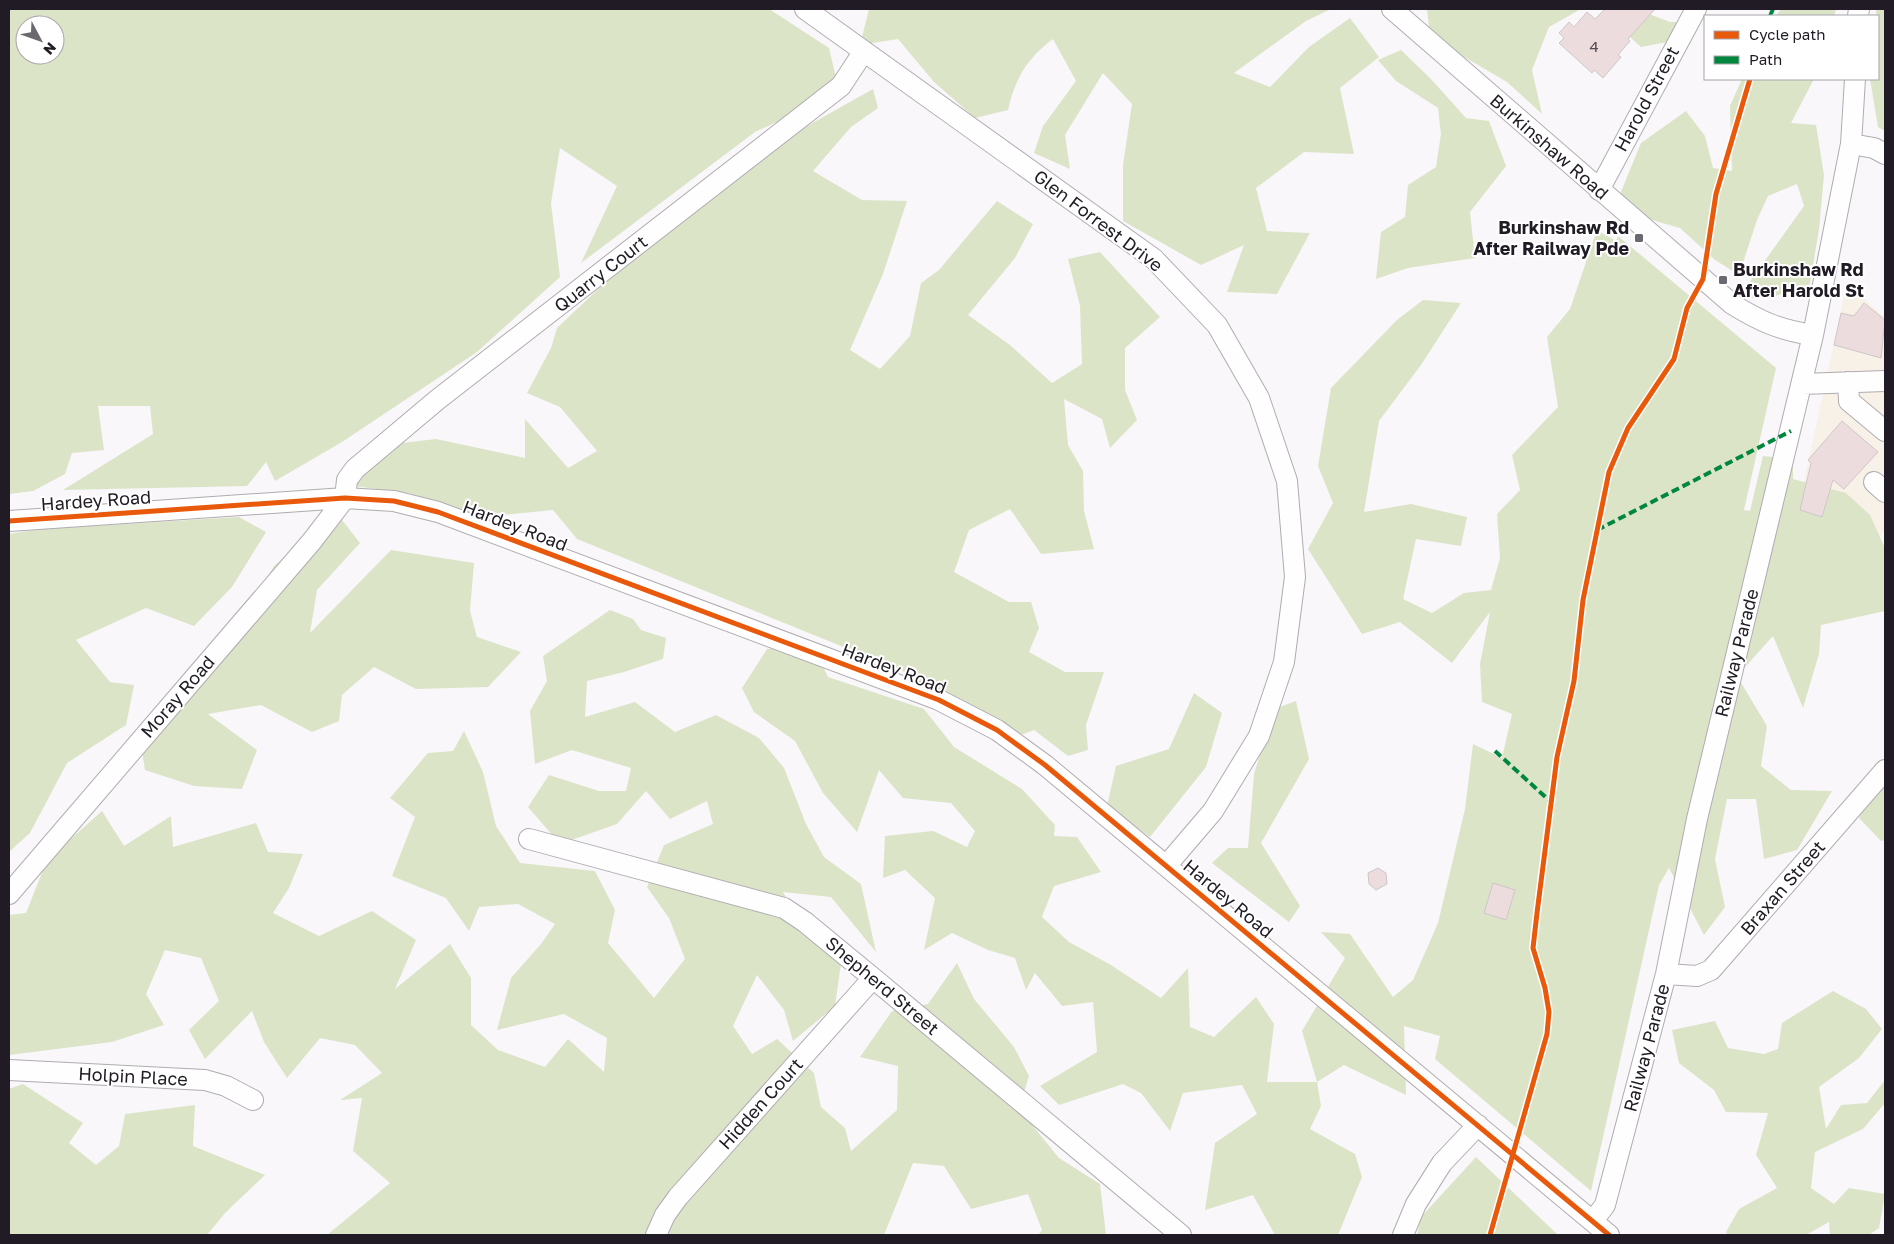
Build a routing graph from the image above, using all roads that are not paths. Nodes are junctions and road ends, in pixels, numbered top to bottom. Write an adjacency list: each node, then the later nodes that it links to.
1 (805, 9): 4 (street, Glen Forrest Drive)
2 (1392, 9): 8 (street, Burkinshaw Road)
3 (1696, 9): 8 (street, Harold Street)
4 (864, 51): 14 (street, Quarry Court); 18 (street, Glen Forrest Drive)
5 (1854, 80): 6 (street, Railway Parade)
6 (1850, 144): 7 (street); 9 (street, Railway Parade)
7 (1885, 154)
8 (1598, 190): 9 (street, Burkinshaw Road)
9 (1813, 335): 12 (street, Railway Parade)
10 (1885, 381): 11 (street)
11 (1848, 382): 12 (street); 13 (street)
12 (1802, 384): 20 (street, Railway Parade)
13 (1885, 431)
14 (346, 498): 15 (street, Hardey Road); 18 (street, Hardey Road); 19 (street, Moray Road)
15 (9, 521)
16 (1885, 770): 20 (street, Braxan Street)
17 (529, 839): 21 (street, Shepherd Street)
18 (1166, 866): 24 (street, Hardey Road)
19 (9, 894)
20 (1666, 974): 25 (street, Railway Parade)
21 (873, 978): 26 (street, Hidden Court); 27 (street, Shepherd Street)
22 (9, 1070): 23 (street, Holpin Place)
23 (253, 1100)
24 (1478, 1125): 25 (street, Hardey Road); 28 (street)
25 (1601, 1230)
26 (656, 1235)
27 (1182, 1235)
28 (1403, 1235)

